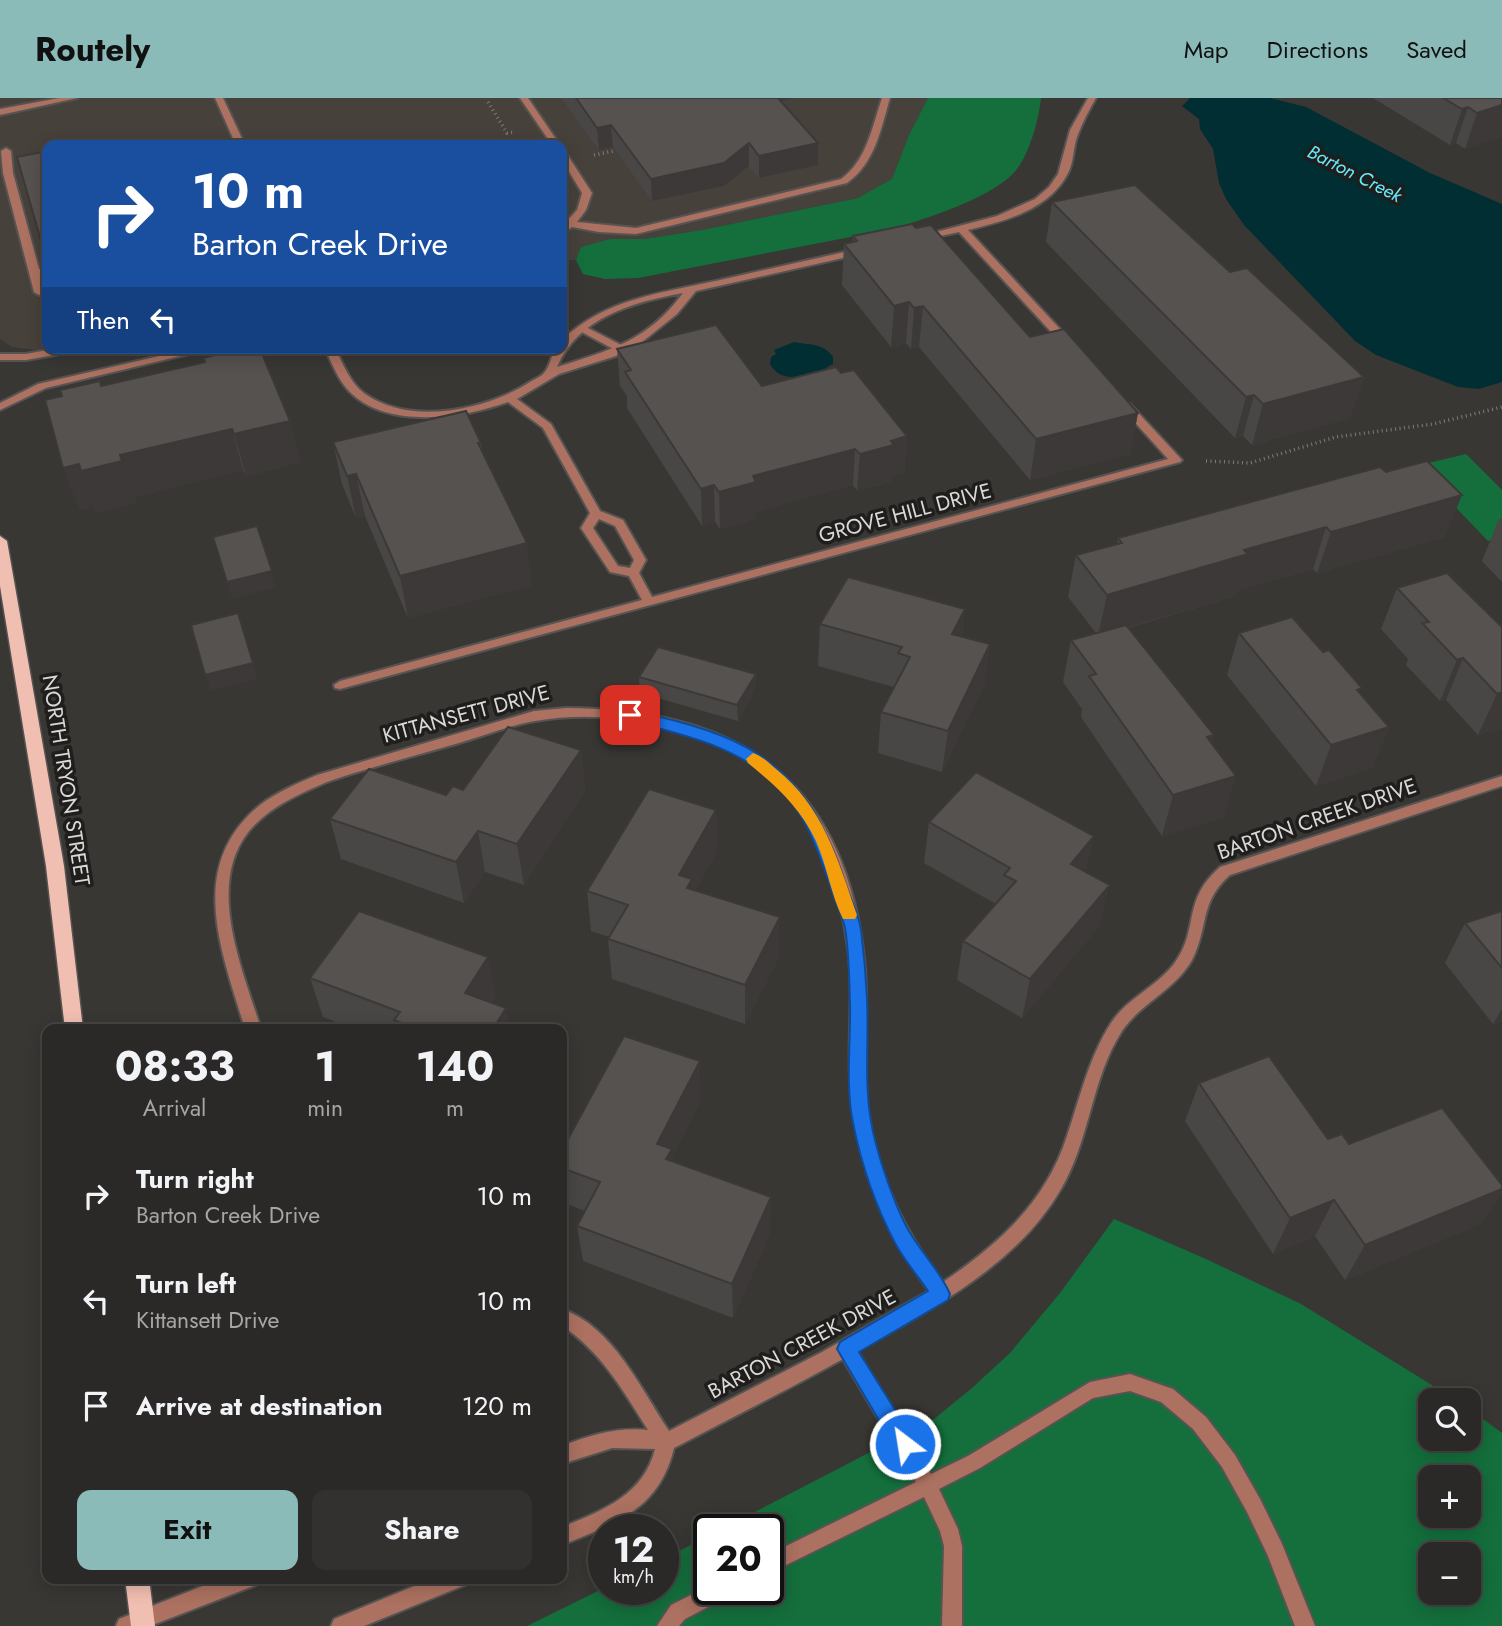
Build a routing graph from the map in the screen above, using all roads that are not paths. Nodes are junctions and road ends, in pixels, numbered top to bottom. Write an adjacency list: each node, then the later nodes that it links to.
1 (73, 98): 6 (street)
2 (219, 98): 7 (street)
3 (524, 98): 8 (street)
4 (887, 98): 12 (street)
5 (1092, 98): 13 (street)
6 (0, 112)
7 (239, 140)
8 (553, 140)
9 (6, 151): 17 (street)
10 (567, 161): 11 (street)
11 (567, 226)
12 (567, 227)
13 (961, 228): 14 (street); 27 (street)
14 (914, 239)
15 (874, 248): 18 (street)
16 (42, 272): 17 (street)
17 (35, 273): 19 (street)
18 (692, 289): 20 (street); 22 (street)
19 (39, 292)
20 (582, 328): 21 (street); 22 (street)
21 (567, 342)
22 (621, 349): 29 (street)
23 (43, 354): 28 (street)
24 (183, 354): 32 (street)
25 (333, 354): 31 (street)
26 (558, 354): 29 (street)
27 (1077, 354)
28 (0, 357)
29 (549, 375): 31 (street)
30 (1115, 394): 36 (street, GROVE HILL DRIVE)
31 (509, 398): 33 (street)
32 (0, 407)
33 (596, 513): 35 (street); 35 (street)
34 (0, 541): 39 (main road, NORTH TRYON STREET)
35 (633, 573): 36 (street)
36 (649, 602): 37 (street, GROVE HILL DRIVE)
37 (340, 685)
38 (1502, 781): 41 (street, BARTON CREEK DRIVE)
39 (73, 1024)
40 (252, 1024): 41 (street, KITTANSETT DRIVE)
41 (941, 1294): 43 (street, BARTON CREEK DRIVE)
42 (567, 1320): 44 (street)
43 (846, 1349): 44 (street, BARTON CREEK DRIVE); 46 (street)
44 (666, 1441): 45 (street); 47 (street)
45 (567, 1453)
46 (929, 1485): 48 (street); 56 (street); 57 (street)
47 (567, 1534)
48 (784, 1557)
49 (137, 1584): 53 (main road)
50 (234, 1584): 53 (street)
51 (443, 1584): 54 (street)
52 (693, 1604): 55 (street)
53 (137, 1624)
54 (341, 1626)
55 (667, 1626)
56 (952, 1626)
57 (1305, 1626)

